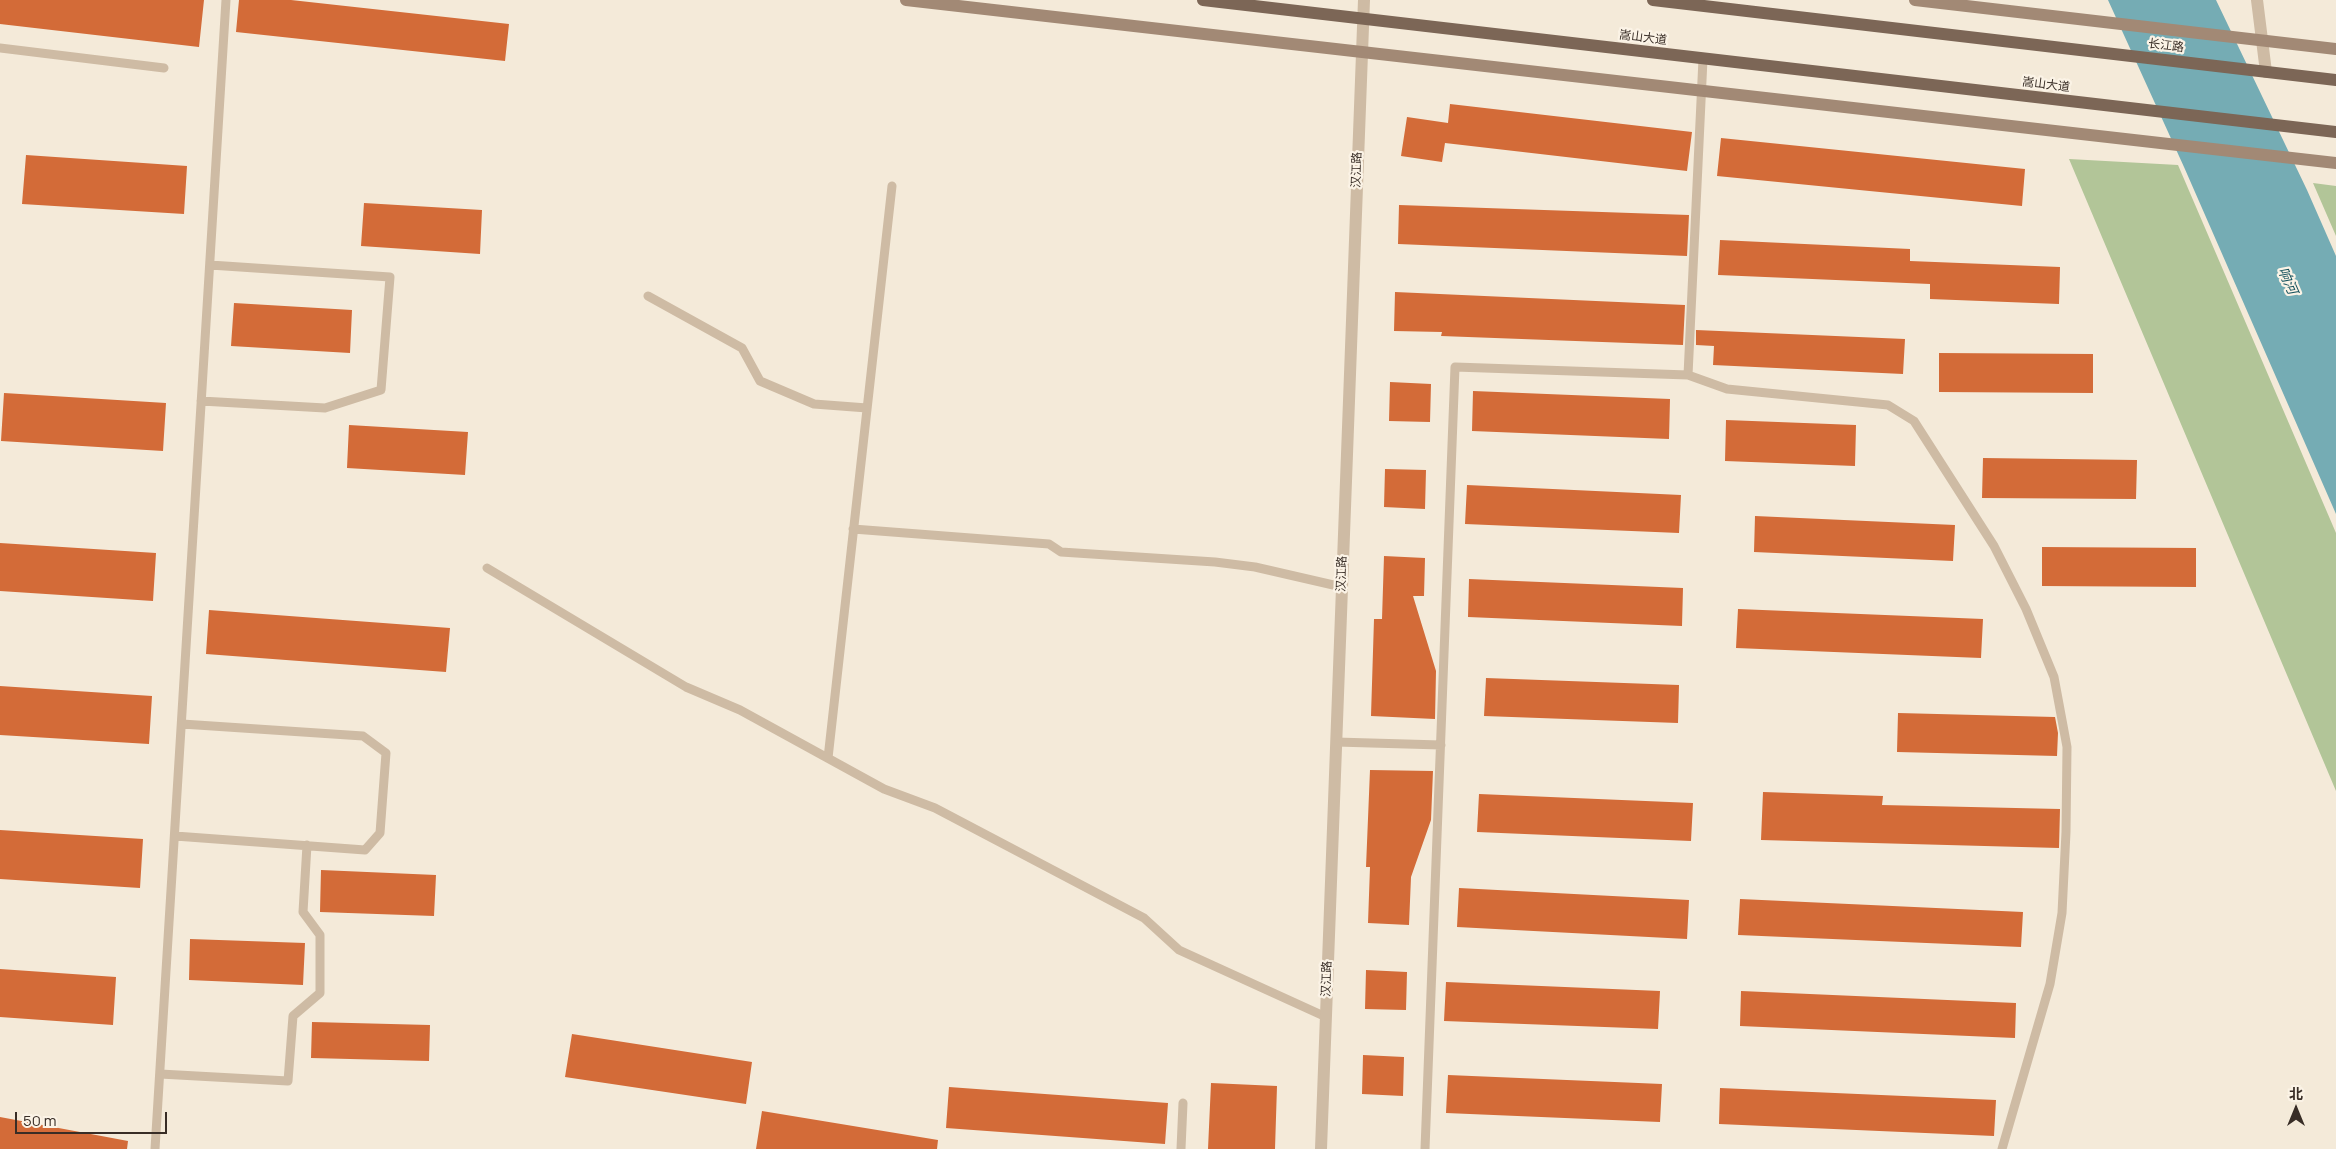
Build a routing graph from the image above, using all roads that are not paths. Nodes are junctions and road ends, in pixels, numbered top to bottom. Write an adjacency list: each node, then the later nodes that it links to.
1 (226, 0): 21 (lane)
2 (906, 0): 12 (main road)
3 (1204, 0): 8 (main road, 嵩山大道)
4 (1364, 0): 8 (street, 汉江路)
5 (1653, 0): 15 (main road, 长江路)
6 (1915, 0): 9 (main road)
7 (2258, 0): 9 (street)
8 (1363, 19): 12 (street, 汉江路); 13 (main road, 嵩山大道)
9 (2262, 40): 11 (main road); 15 (street)
10 (0, 48): 14 (lane)
11 (2336, 49)
12 (1362, 52): 17 (main road); 28 (street, 汉江路)
13 (1704, 58): 17 (lane); 18 (main road, 嵩山大道)
14 (164, 68)
15 (2266, 72): 16 (main road)
16 (2336, 80)
17 (1701, 91): 19 (main road); 23 (lane)
18 (2336, 132)
19 (2336, 163)
20 (892, 186): 25 (lane)
21 (210, 265): 24 (lane); 24 (lane)
22 (648, 296): 25 (lane)
23 (1688, 375): 31 (lane); 42 (lane)
24 (201, 401): 29 (lane)
25 (867, 408): 26 (lane)
26 (854, 529): 28 (lane); 32 (lane)
27 (487, 568): 32 (lane)
28 (1342, 587): 30 (street, 汉江路)
29 (182, 724): 33 (lane); 34 (lane)
30 (1336, 742): 31 (lane); 35 (street, 汉江路)
31 (1441, 745): 41 (lane)
32 (828, 758): 35 (lane)
33 (175, 836): 34 (lane); 36 (lane)
34 (307, 845): 36 (lane)
35 (1326, 1017): 40 (street, 汉江路)
36 (160, 1074): 38 (lane)
37 (1183, 1103): 39 (lane)
38 (155, 1149)
39 (1181, 1149)
40 (1321, 1149)
41 (1425, 1149)
42 (2002, 1149)

